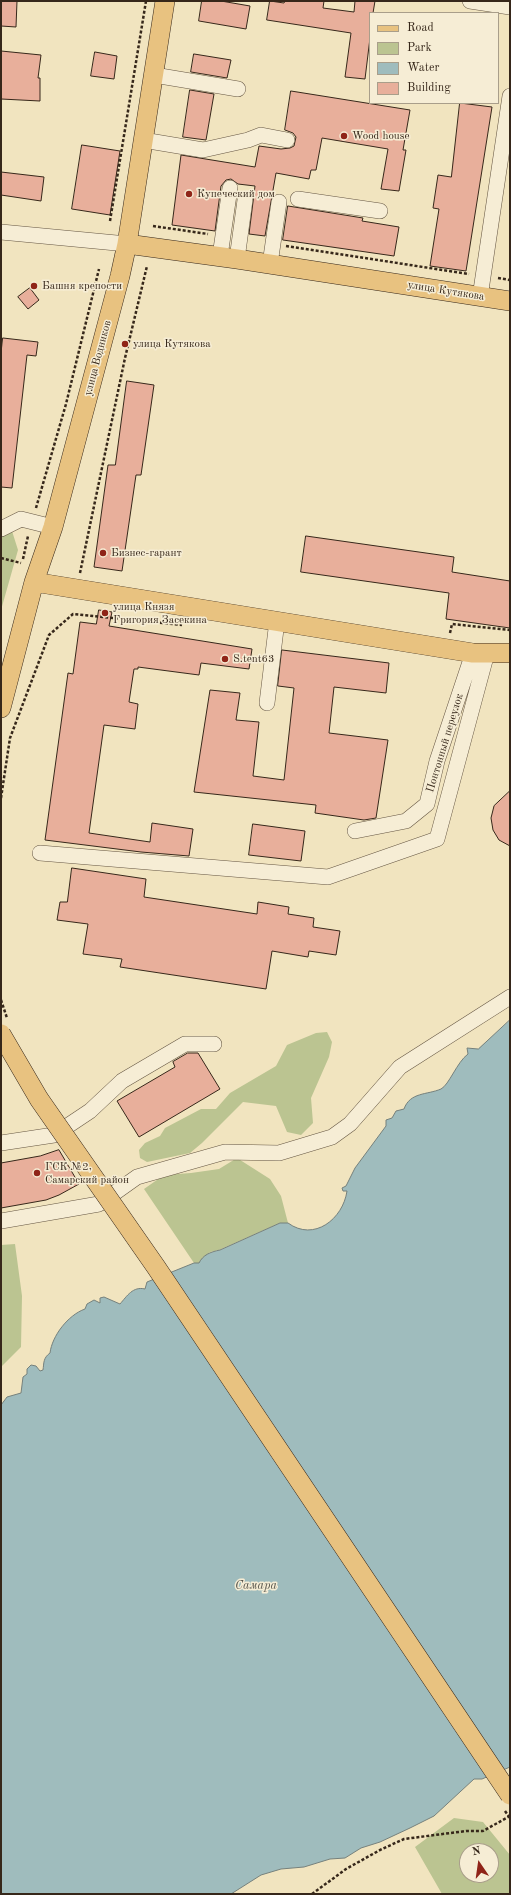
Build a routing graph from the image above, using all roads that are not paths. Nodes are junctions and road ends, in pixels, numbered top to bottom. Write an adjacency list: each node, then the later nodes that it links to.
1 (165, 1): 4 (main road, улица Водников)
2 (470, 1): 3 (street)
3 (510, 7)
4 (154, 75): 5 (street); 7 (main road, улица Водников)
5 (238, 89)
6 (510, 96): 18 (street)
7 (143, 140): 8 (street); 15 (main road, улица Водников)
8 (287, 140)
9 (230, 188): 16 (street)
10 (298, 198): 13 (street)
11 (245, 200): 16 (street)
12 (279, 202): 17 (street)
13 (380, 211)
14 (1, 236): 15 (street, улица Кутякова)
15 (127, 244): 16 (main road, улица Кутякова); 20 (main road, улица Водников)
16 (229, 258): 17 (main road, улица Кутякова)
17 (270, 264): 18 (main road, улица Кутякова)
18 (480, 297): 19 (main road, улица Кутякова)
19 (510, 301)
20 (53, 527): 21 (street); 22 (main road, улица Водников)
21 (1, 529)
22 (34, 582): 23 (main road); 27 (main road, улица Водников)
23 (277, 622): 24 (main road); 26 (street)
24 (480, 653): 25 (main road); 28 (street, Понтонный переулок); 29 (street)
25 (510, 653)
26 (267, 703)
27 (1, 708)
28 (355, 831)
29 (40, 853)
30 (510, 997): 34 (street)
31 (1, 1034): 35 (main road, bridge)
32 (214, 1044): 33 (street)
33 (1, 1143)
34 (1, 1221)
35 (510, 1795)

